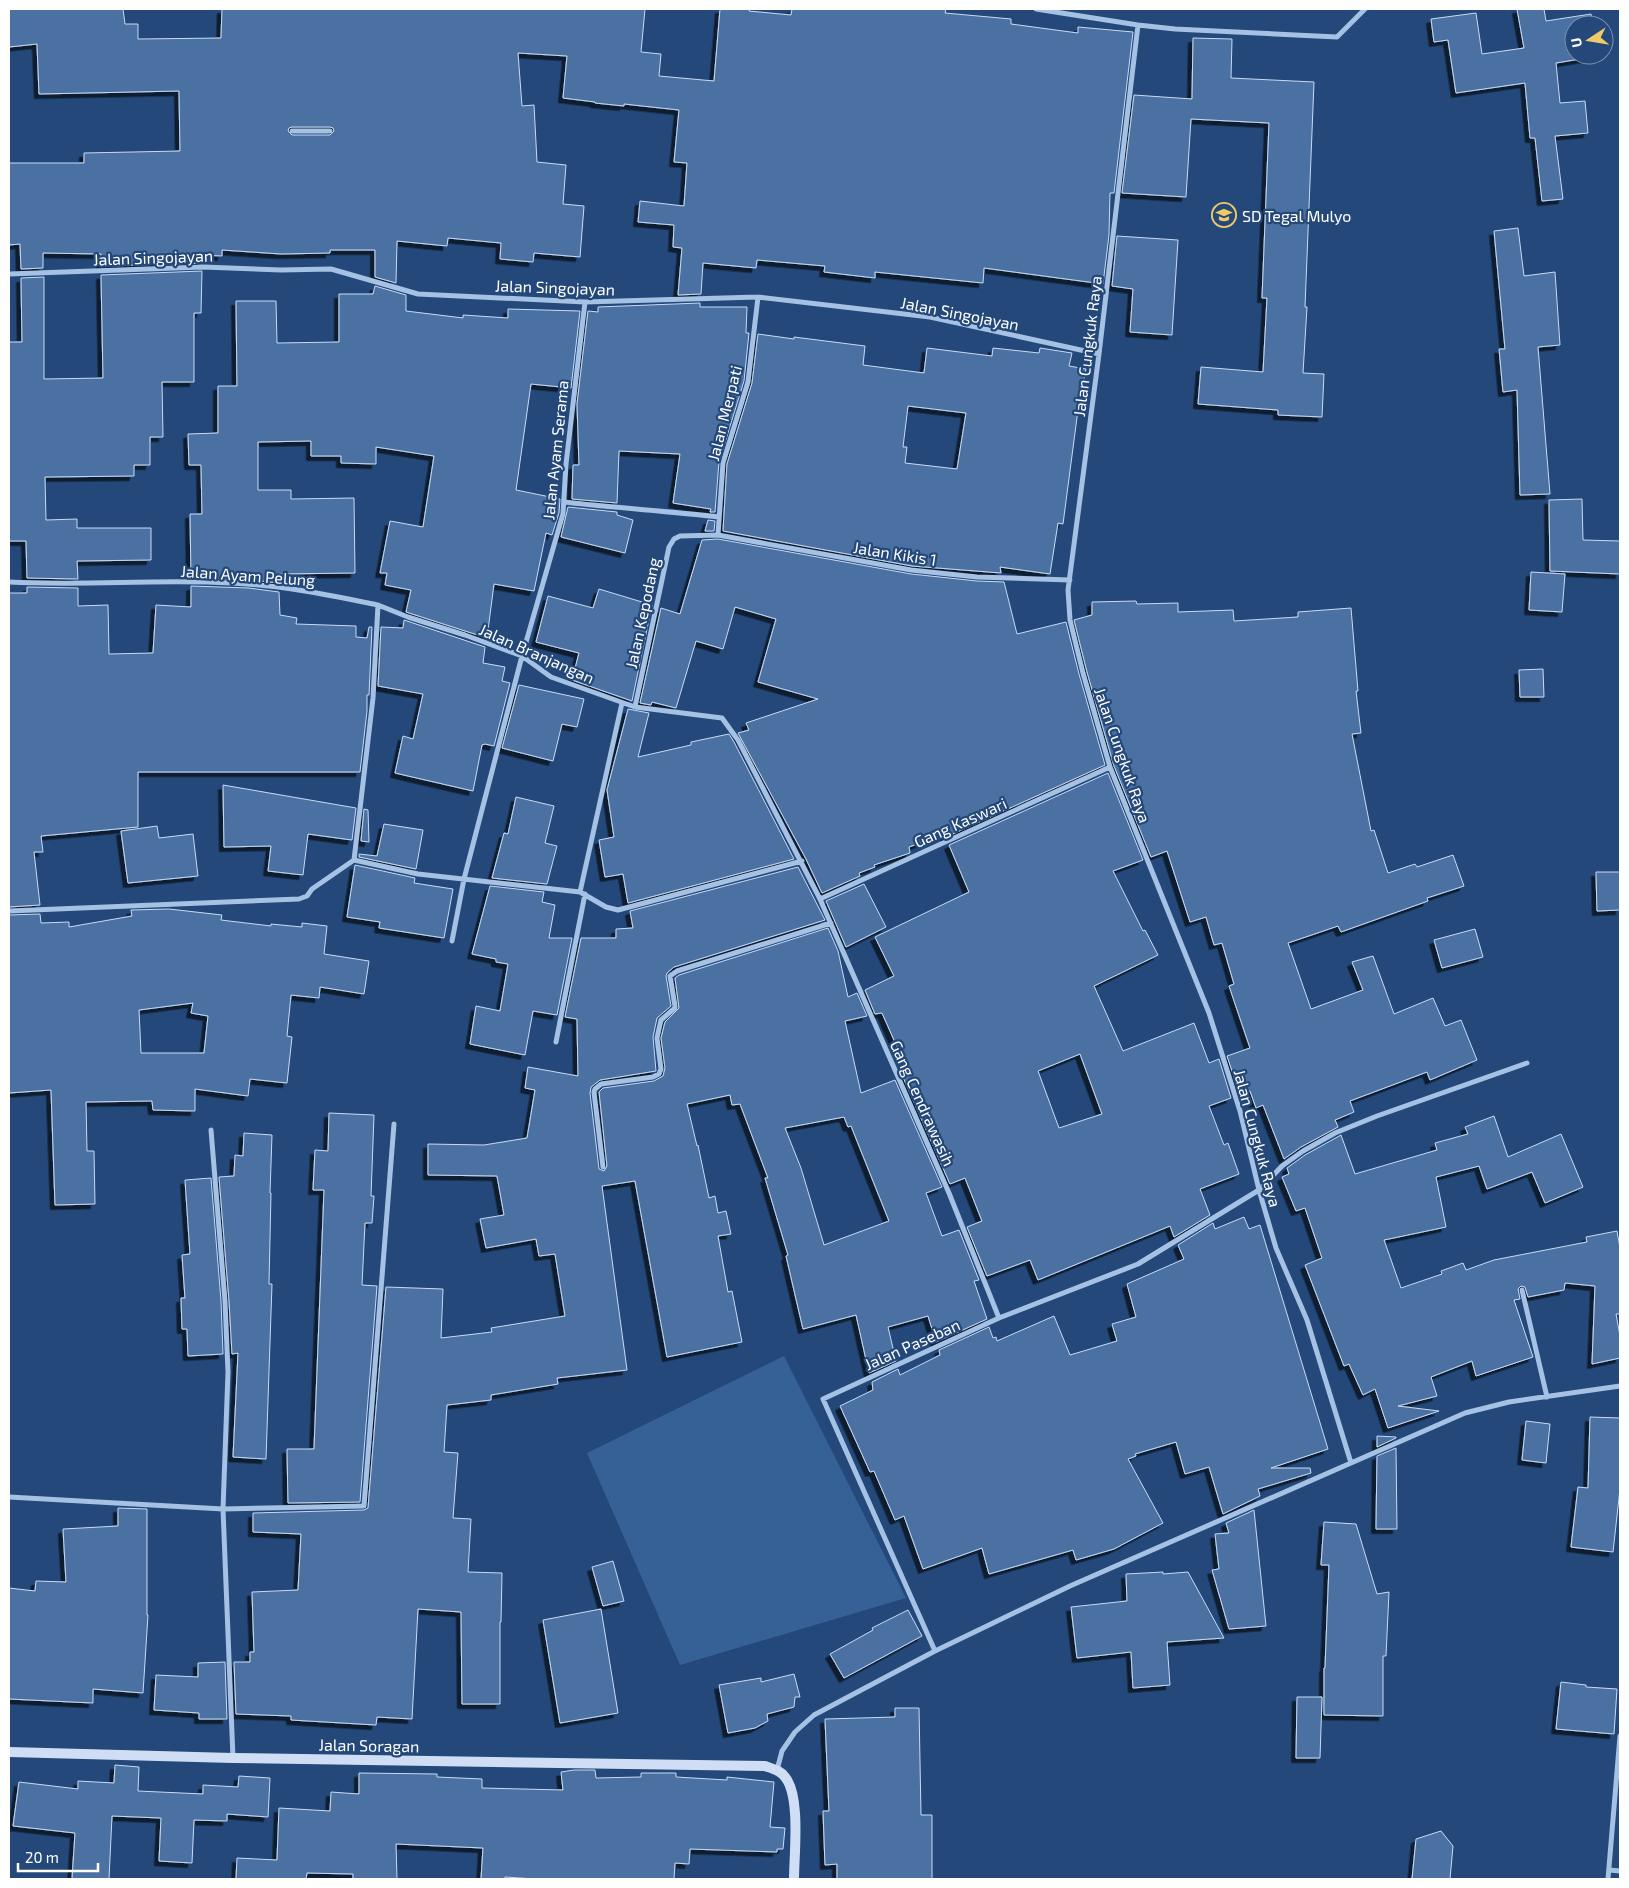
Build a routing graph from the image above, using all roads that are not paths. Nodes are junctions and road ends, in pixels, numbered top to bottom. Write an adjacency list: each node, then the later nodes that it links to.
1 (1036, 9): 3 (street)
2 (1365, 9): 3 (street)
3 (1138, 25): 9 (street, Jalan Cungkuk Raya)
4 (292, 131): 5 (street)
5 (330, 131)
6 (9, 274): 8 (street, Jalan Singojayan)
7 (758, 297): 8 (street, Jalan Singojayan); 9 (street, Jalan Singojayan); 11 (street, Jalan Merpati)
8 (585, 302): 10 (street, Jalan Ayam Serama)
9 (1099, 354): 13 (street, Jalan Cungkuk Raya)
10 (564, 502): 11 (street); 16 (street, Jalan Ayam Serama)
11 (719, 517): 12 (street, Jalan Merpati)
12 (718, 535): 13 (street, Jalan Kikis 1); 18 (street, Jalan Kepodang)
13 (1070, 580): 19 (street, Jalan Cungkuk Raya)
14 (9, 582): 15 (street, Jalan Ayam Pelung)
15 (378, 605): 16 (street, Jalan Branjangan); 20 (street)
16 (522, 656): 17 (street, Jalan Branjangan); 22 (street, Jalan Ayam Serama)
17 (622, 703): 18 (street, Jalan Branjangan); 23 (street)
18 (635, 707): 21 (street, Jalan Branjangan)
19 (1110, 767): 24 (street, Gang Kaswari); 33 (street, Jalan Cungkuk Raya)
20 (354, 860): 22 (street); 25 (street)
21 (802, 861): 23 (street); 24 (street, Jalan Branjangan)
22 (464, 879): 23 (street); 27 (street, Jalan Ayam Serama)
23 (582, 893): 28 (street)
24 (820, 899): 26 (street, Gang Cendrawasih)
25 (9, 910)
26 (831, 923): 32 (street); 35 (street, Gang Cendrawasih)
27 (452, 941)
28 (556, 1042)
29 (1527, 1063): 33 (street, Jalan Paseban)
30 (394, 1124): 40 (street)
31 (211, 1130): 40 (street)
32 (603, 1167)
33 (1259, 1190): 35 (street, Jalan Paseban); 38 (street, Jalan Cungkuk Raya)
34 (1522, 1290): 37 (street)
35 (999, 1318): 41 (street, Jalan Paseban)
36 (1620, 1386): 37 (street)
37 (1547, 1397): 38 (street)
38 (1351, 1463): 41 (street)
39 (9, 1497): 40 (street)
40 (223, 1509): 44 (street)
41 (935, 1651): 45 (street)
42 (1620, 1736): 46 (street)
43 (9, 1752): 44 (street, Jalan Soragan)
44 (233, 1758): 45 (street, Jalan Soragan)
45 (777, 1770): 48 (street)
46 (1609, 1870): 47 (street); 49 (street)
47 (1620, 1871)
48 (794, 1879)
49 (1608, 1879)

